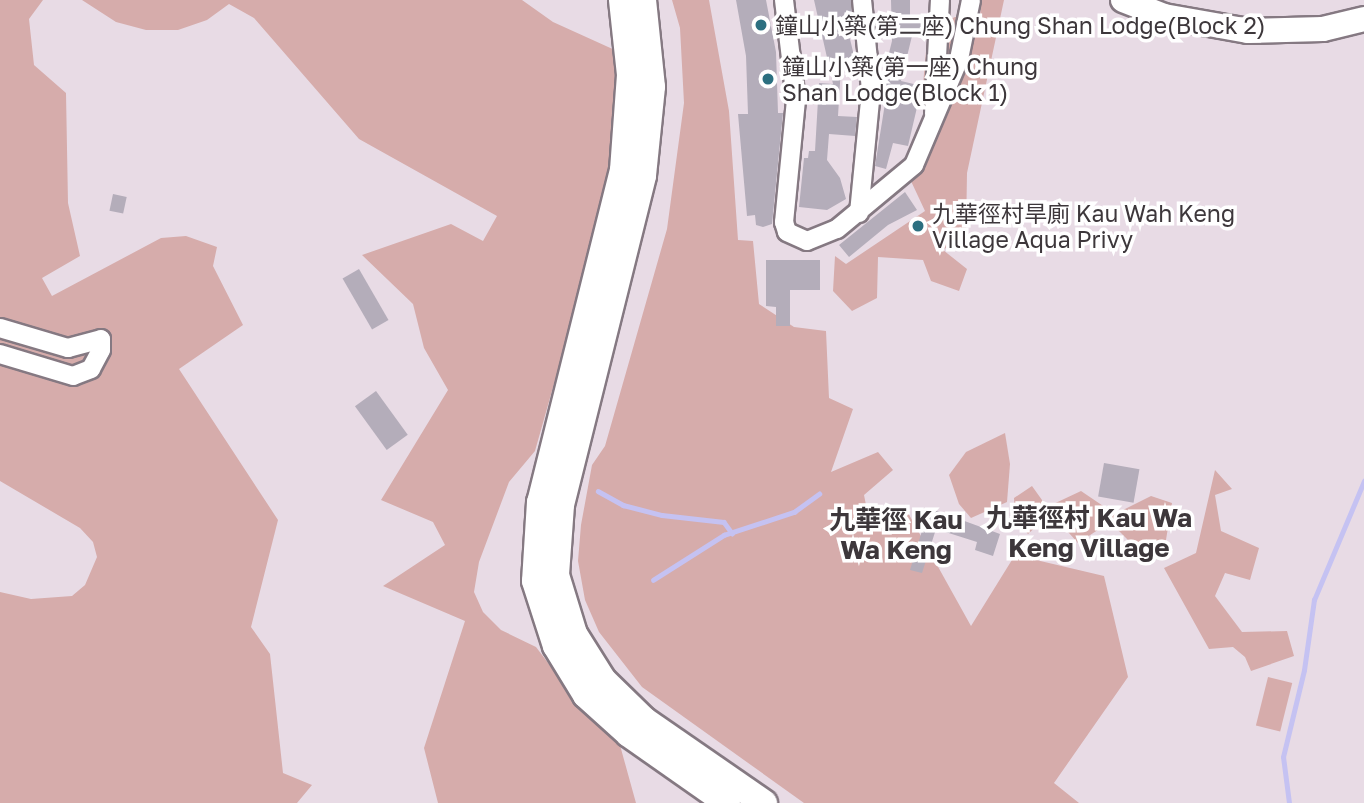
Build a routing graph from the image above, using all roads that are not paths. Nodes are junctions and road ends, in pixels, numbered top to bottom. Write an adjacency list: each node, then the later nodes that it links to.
1 (622, 0): 13 (main road)
2 (643, 0): 14 (main road)
3 (784, 0): 10 (street)
4 (862, 0): 10 (street)
5 (940, 0): 9 (street)
6 (971, 0): 9 (street)
7 (1123, 0): 8 (main road)
8 (1364, 19)
9 (934, 117): 10 (street)
10 (859, 213)
11 (0, 327): 12 (street)
12 (0, 354)
13 (727, 803)
14 (764, 803)

